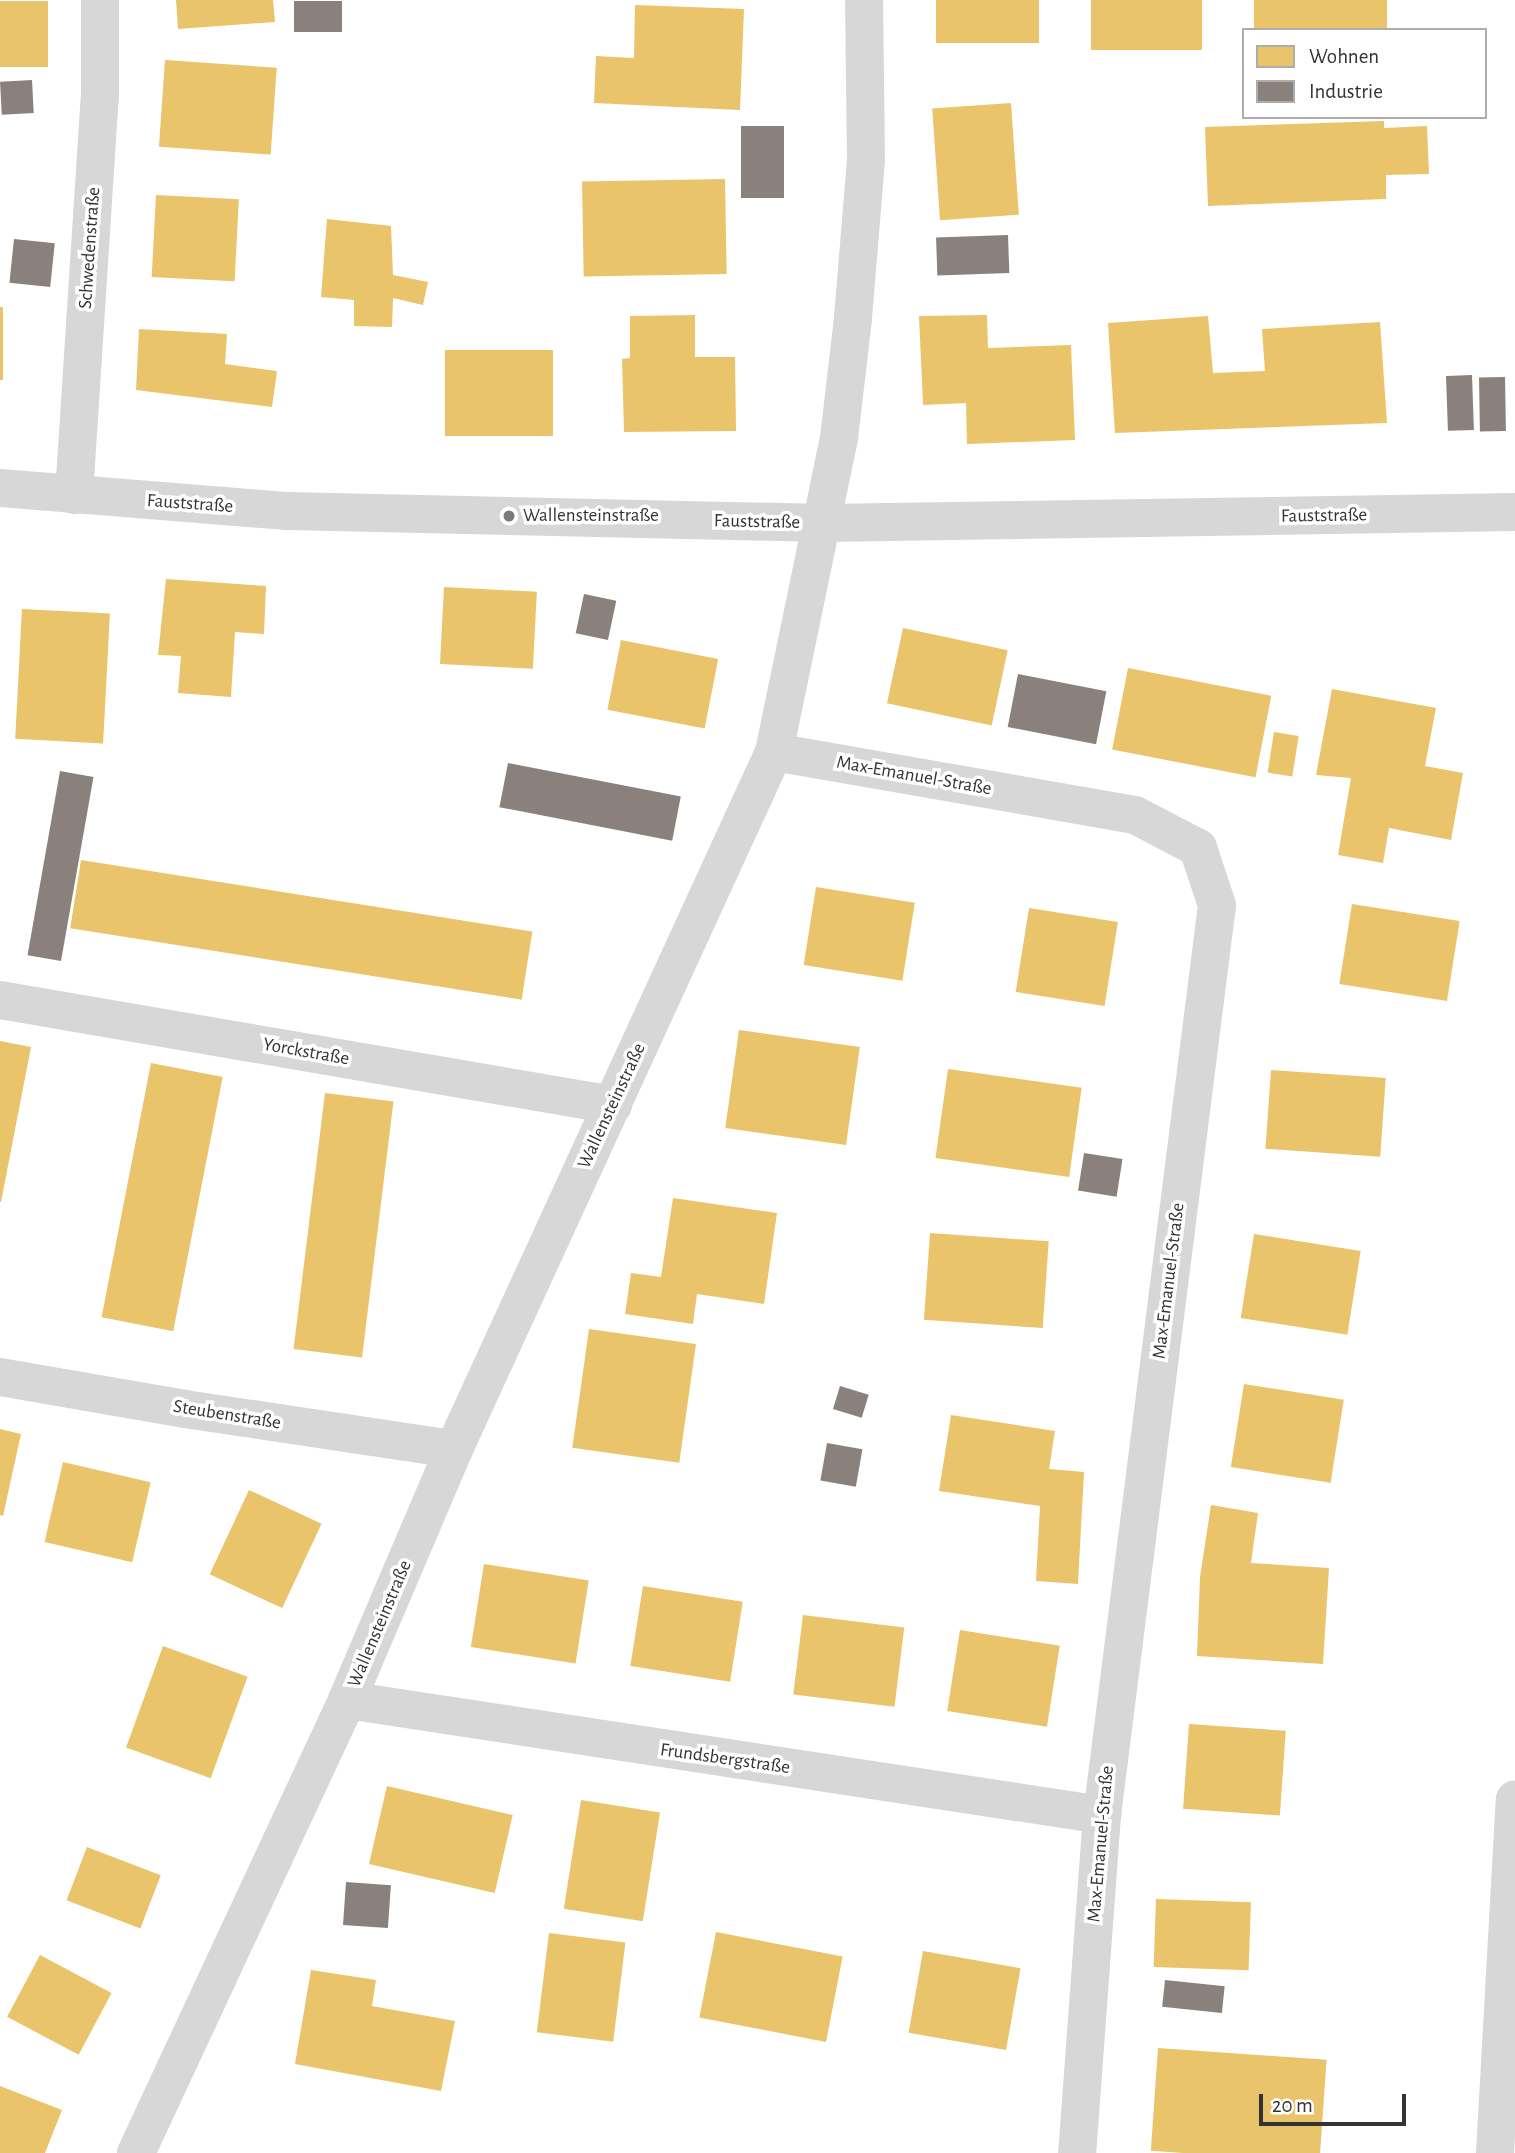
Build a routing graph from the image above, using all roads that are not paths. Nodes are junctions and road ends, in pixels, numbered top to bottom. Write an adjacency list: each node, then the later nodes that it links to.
1 (100, 0): 4 (street, Schwedenstraße)
2 (864, 0): 6 (street, Wallensteinstraße)
3 (0, 488): 4 (street, Fauststraße)
4 (74, 495): 6 (street, Fauststraße)
5 (1515, 512): 6 (street, Fauststraße)
6 (824, 523): 7 (street, Wallensteinstraße)
7 (774, 752): 9 (street, Wallensteinstraße); 14 (street, Max-Emanuel-Straße)
8 (0, 1000): 9 (street, Yorckstraße)
9 (613, 1105): 11 (street, Wallensteinstraße)
10 (0, 1377): 11 (street, Steubenstraße)
11 (454, 1449): 12 (street, Wallensteinstraße)
12 (347, 1700): 14 (street, Frundsbergstraße); 15 (street, Wallensteinstraße)
13 (1515, 1800): 17 (street)
14 (1102, 1815): 16 (street, Max-Emanuel-Straße)
15 (136, 2153)
16 (1077, 2153)
17 (1495, 2153)

